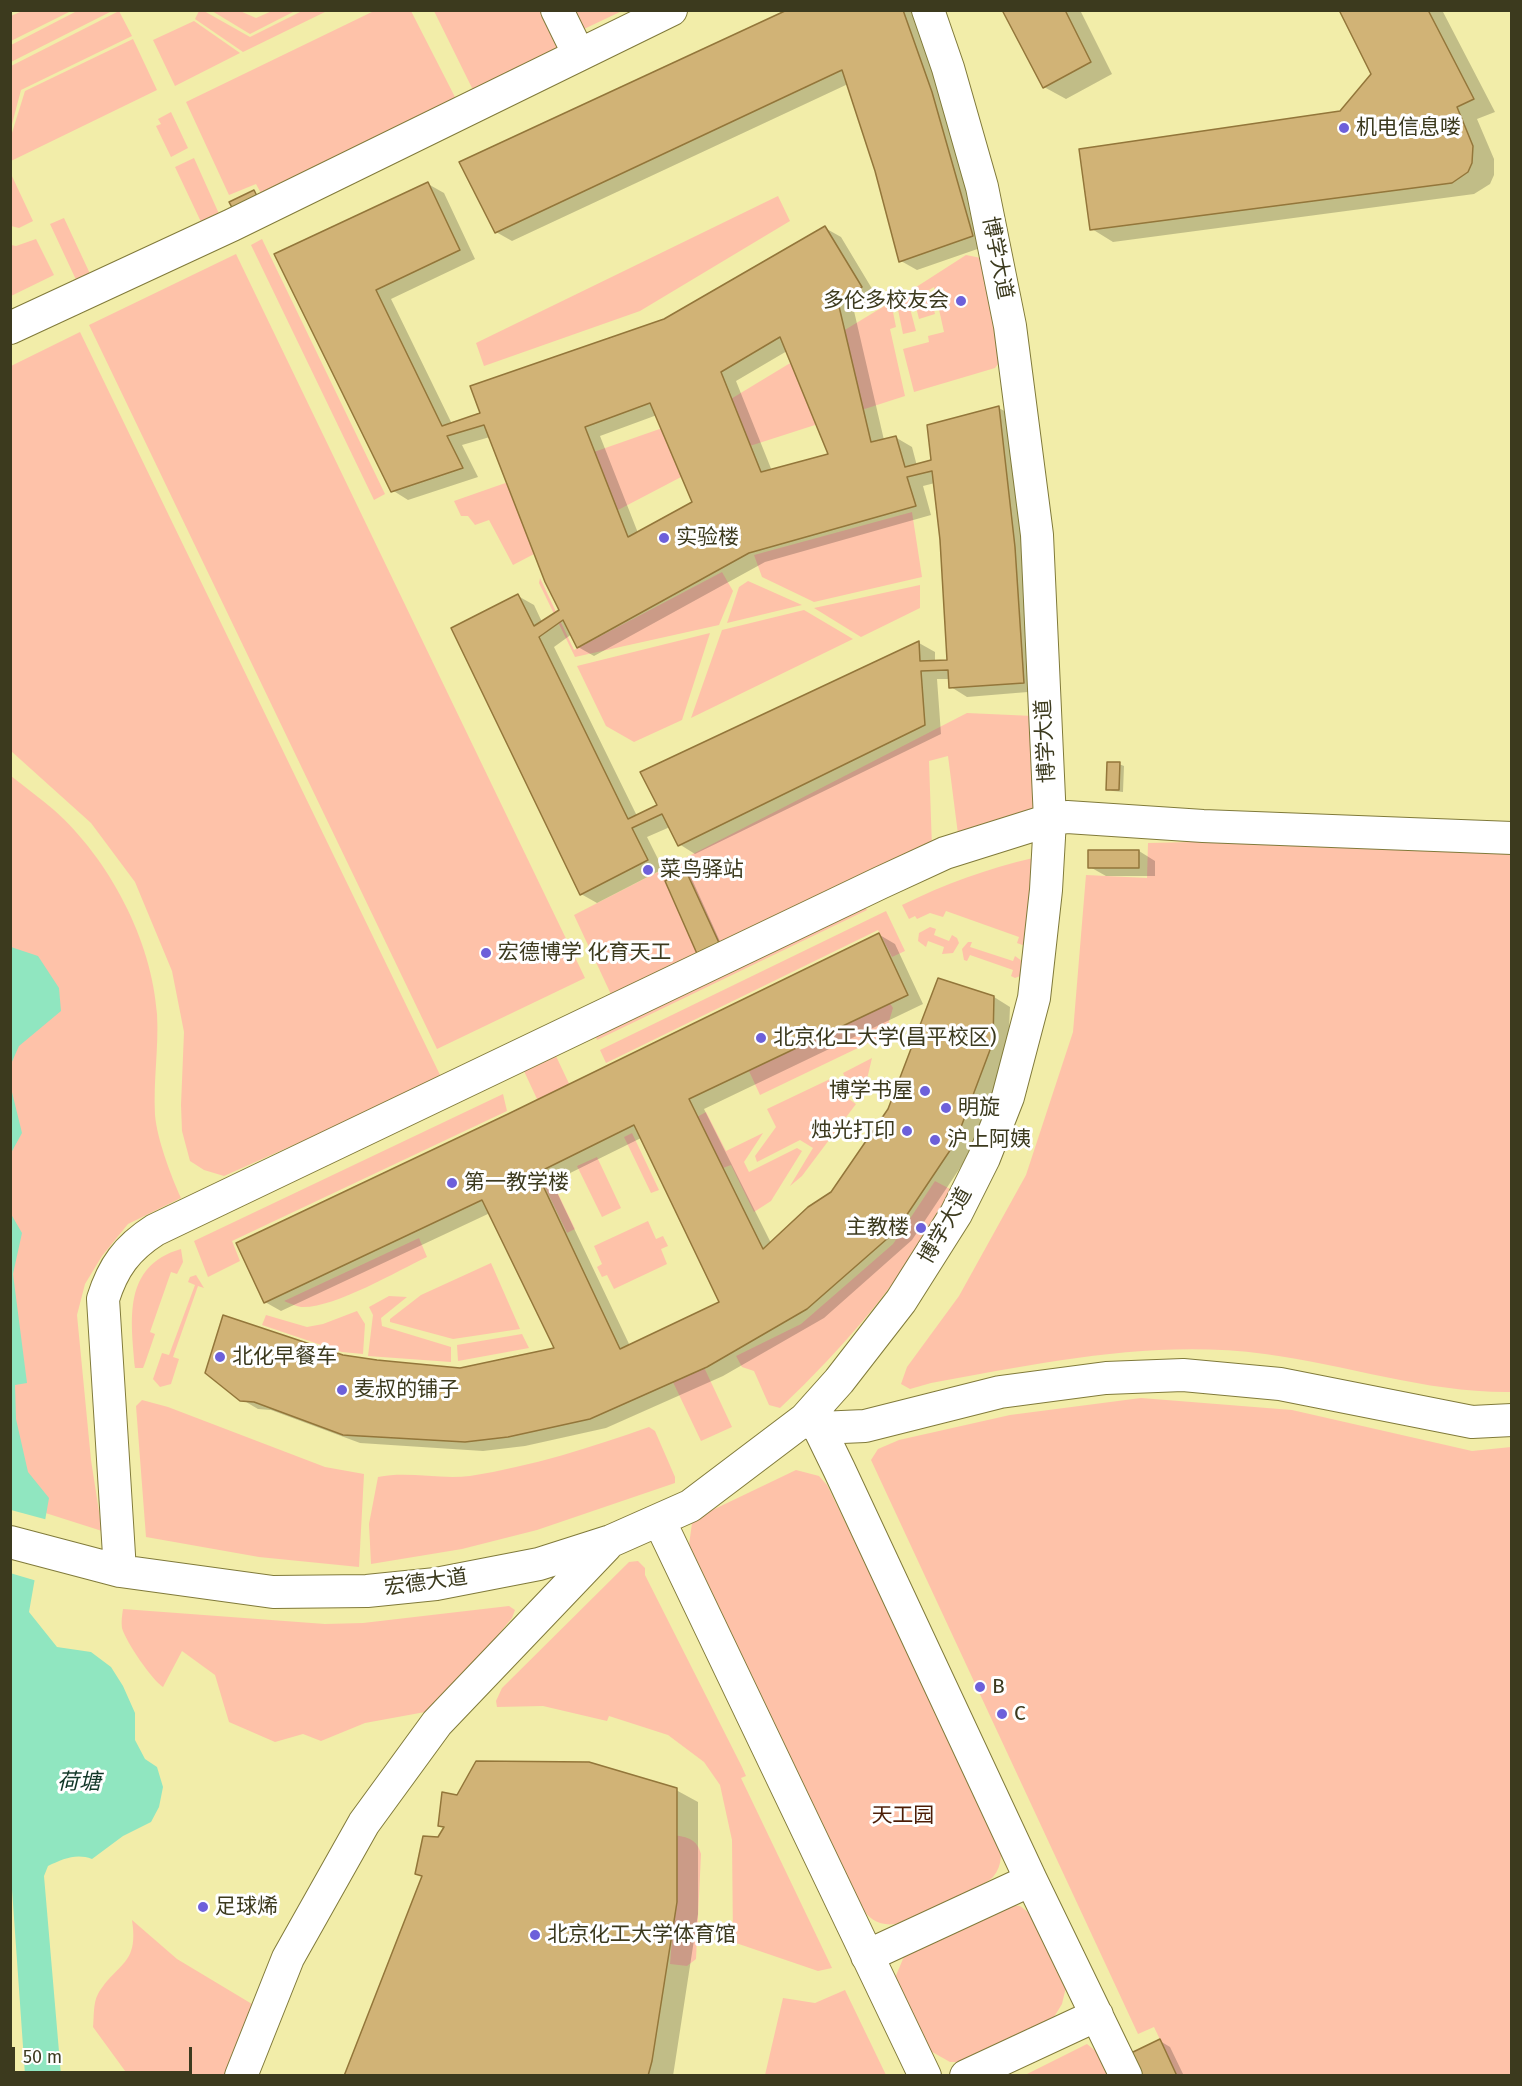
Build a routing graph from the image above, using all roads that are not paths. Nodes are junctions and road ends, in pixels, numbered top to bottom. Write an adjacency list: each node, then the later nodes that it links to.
1 (557, 10): 4 (street)
2 (670, 10): 4 (street)
3 (928, 10): 6 (street, 博学大道)
4 (579, 55): 5 (street)
5 (10, 328)
6 (1050, 820): 7 (street); 9 (street, 博学大道); 13 (street)
7 (1512, 838)
8 (1512, 1419): 9 (street)
9 (812, 1424): 10 (street, 宏德大道); 14 (street)
10 (660, 1522): 11 (street, 宏德大道); 15 (street)
11 (611, 1541): 13 (street, 宏德大道); 17 (street)
12 (10, 1542): 13 (street, 宏德大道)
13 (120, 1571)
14 (1031, 1880): 15 (street); 16 (street)
15 (867, 1956): 18 (street)
16 (1097, 2015): 19 (street); 20 (street)
17 (241, 2076)
18 (926, 2076)
19 (966, 2076)
20 (1126, 2076)

